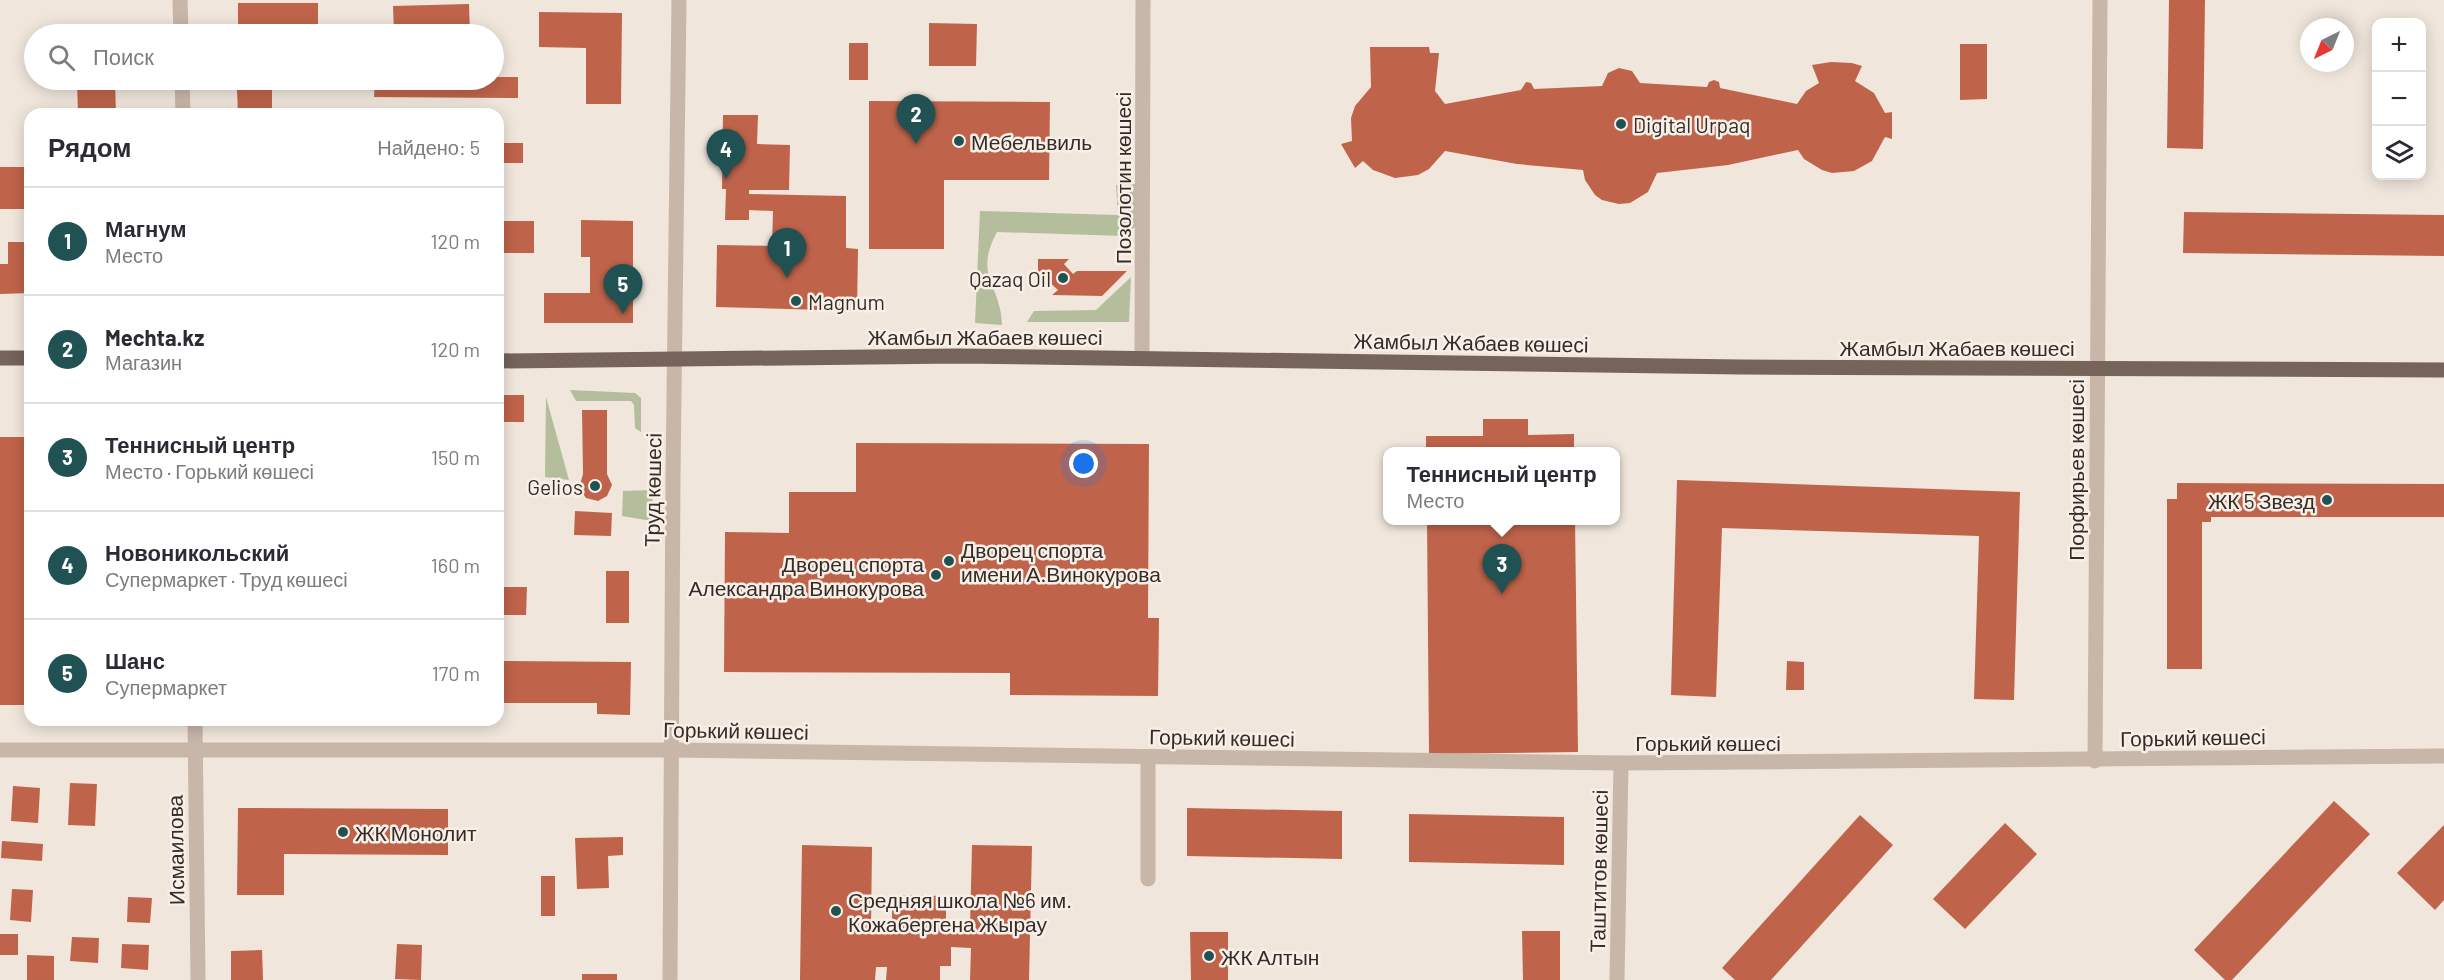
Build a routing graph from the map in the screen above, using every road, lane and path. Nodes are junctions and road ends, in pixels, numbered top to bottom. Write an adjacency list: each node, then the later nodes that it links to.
1 (180, 0): 5 (street)
2 (680, 0): 8 (street, Труд көшесі)
3 (1143, 0): 9 (street, Позолотин көшесі)
4 (2100, 0): 13 (street, Порфирьев көшесі)
5 (181, 24)
6 (182, 90): 7 (street)
7 (183, 108)
8 (676, 357): 9 (main road, Жамбыл Жабаев көшесі); 12 (main road, Жамбыл Жабаев көшесі); 18 (street, Труд көшесі)
9 (1142, 357): 13 (main road, Жамбыл Жабаев көшесі)
10 (0, 358): 11 (main road)
11 (24, 358)
12 (504, 361)
13 (2097, 368): 14 (main road, Жамбыл Жабаев көшесі); 21 (street, Порфирьев көшесі)
14 (2444, 370)
15 (195, 726): 17 (street, Исмаилова)
16 (0, 750): 17 (street, Горький көшесі)
17 (195, 750): 18 (street, Горький көшесі); 24 (street, Исмаилова)
18 (671, 750): 20 (street, Горький көшесі); 25 (street, Труд көшесі)
19 (2444, 756): 21 (street, Горький көшесі)
20 (1148, 757): 22 (street, Горький көшесі); 23 (street)
21 (2095, 761): 22 (street, Горький көшесі)
22 (1621, 763): 26 (street, Таштитов көшесі)
23 (1148, 879)
24 (198, 980)
25 (670, 980)
26 (1617, 980)

